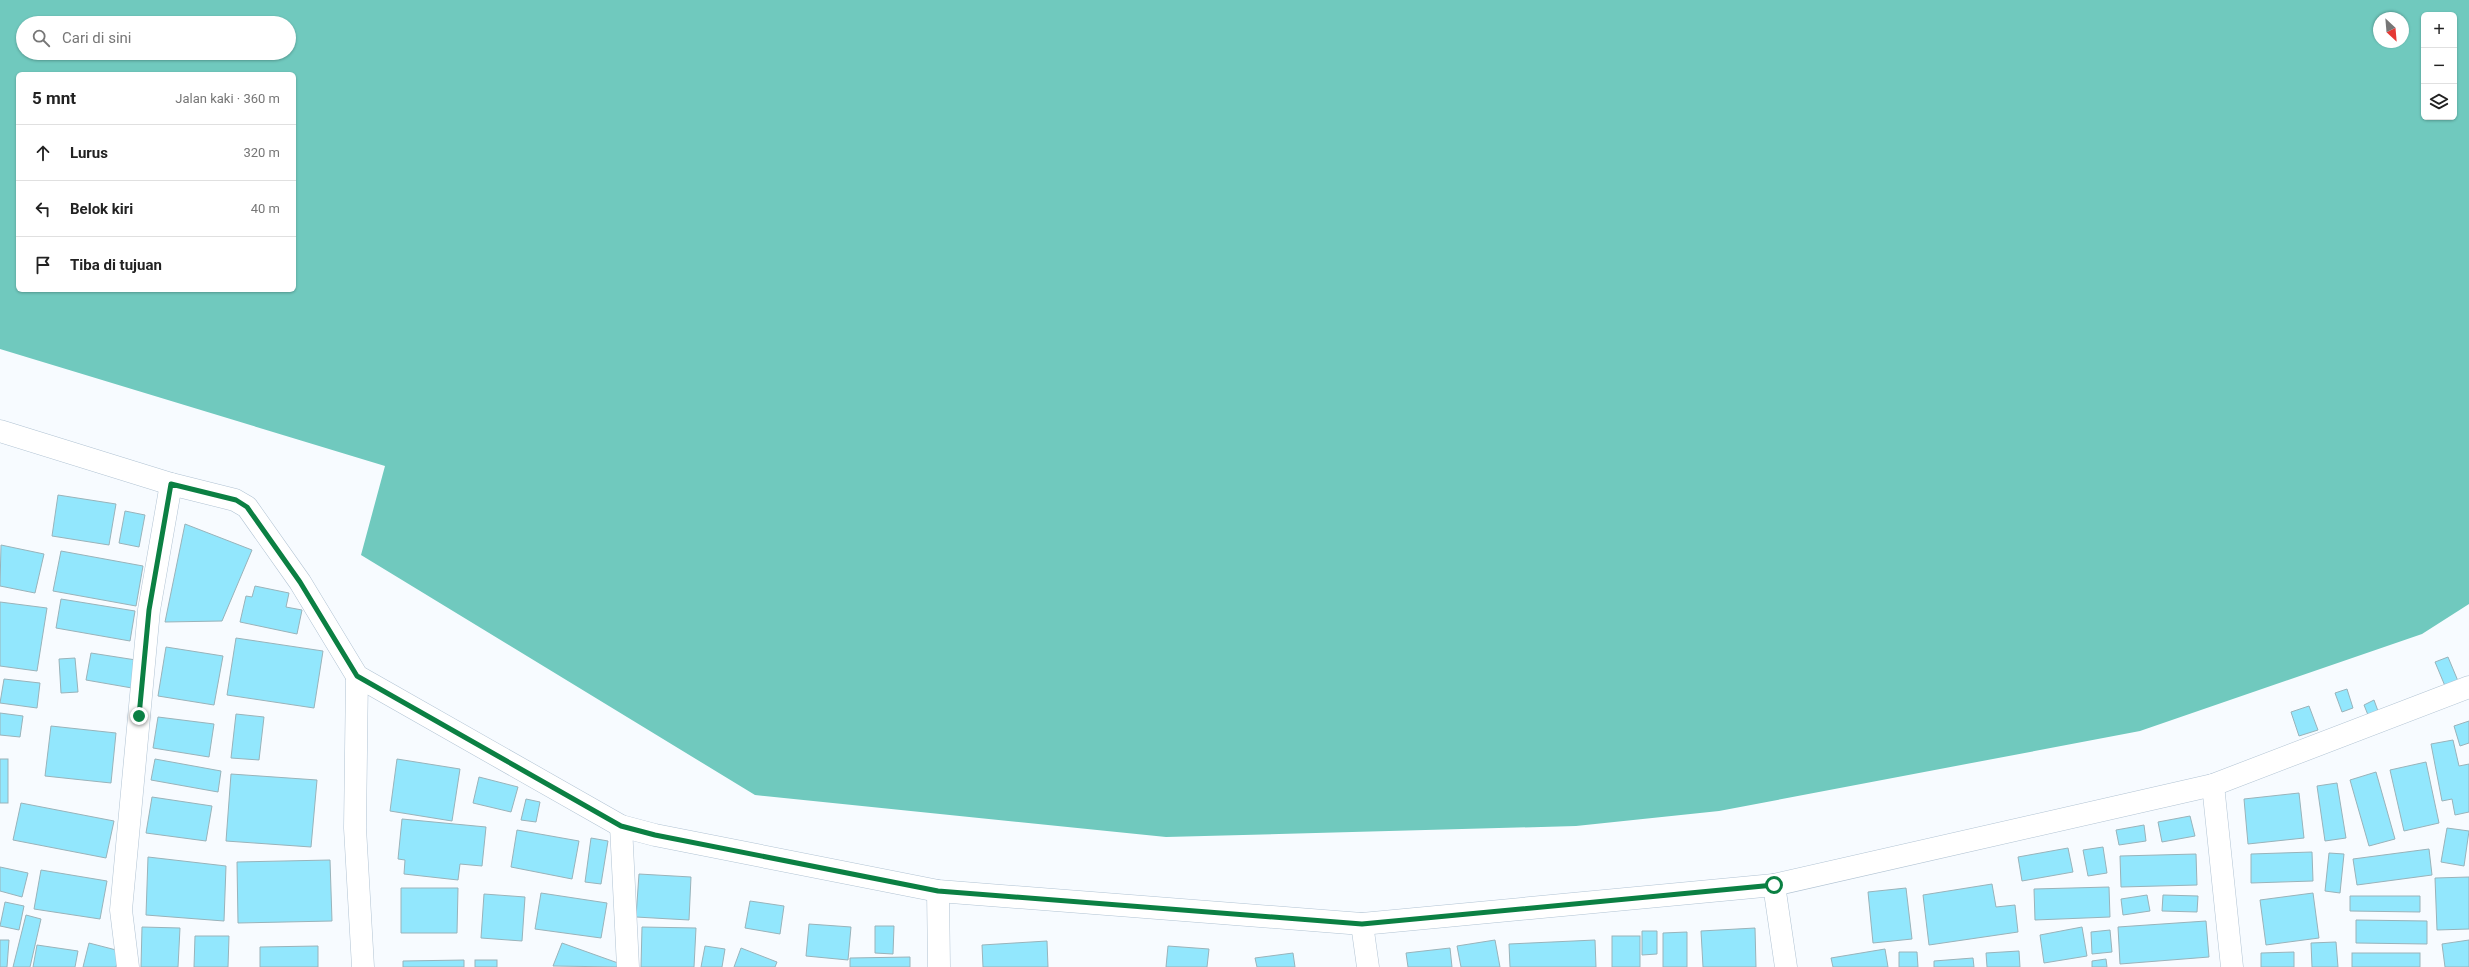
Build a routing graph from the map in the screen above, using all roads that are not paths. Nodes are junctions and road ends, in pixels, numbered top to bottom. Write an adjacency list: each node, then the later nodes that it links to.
1 (0, 431): 2 (street)
2 (171, 484): 3 (street); 10 (street)
3 (357, 676): 6 (street); 11 (street)
4 (2469, 686): 5 (street)
5 (2213, 785): 7 (street); 16 (street)
6 (621, 826): 8 (street); 12 (street)
7 (1774, 885): 9 (street); 15 (street)
8 (938, 891): 9 (street); 13 (street)
9 (1362, 924): 14 (street)
10 (128, 967)
11 (363, 967)
12 (628, 967)
13 (939, 967)
14 (1368, 967)
15 (1786, 967)
16 (2232, 967)

